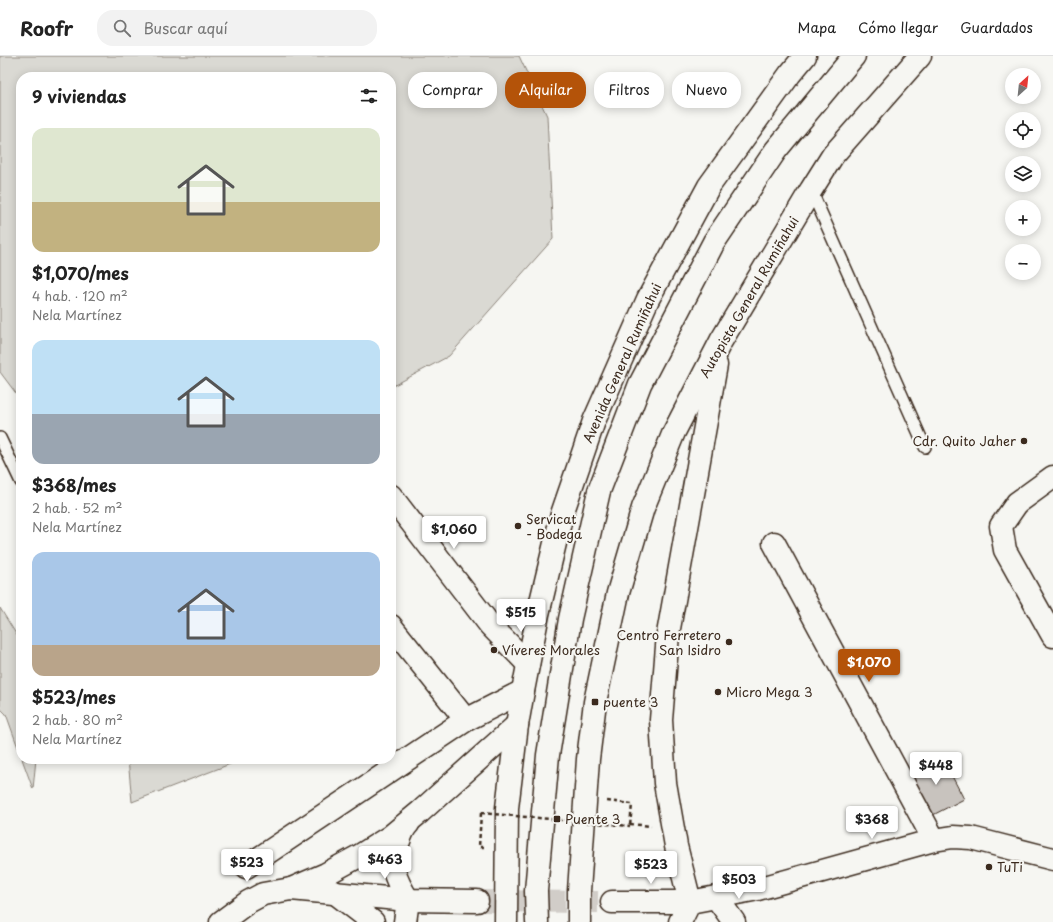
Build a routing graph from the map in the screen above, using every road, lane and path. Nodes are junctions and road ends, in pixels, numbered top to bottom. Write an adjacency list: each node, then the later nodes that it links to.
1 (805, 56): 14 (main road, Avenida General Rumiñahui)
2 (854, 56): 37 (main road)
3 (920, 56): 4 (main road, Autopista General Rumiñahui)
4 (811, 190): 5 (main road, Autopista General Rumiñahui); 7 (lane)
5 (721, 341): 32 (main road); 38 (main road, Autopista General Rumiñahui)
6 (0, 438): 8 (lane)
7 (925, 447)
8 (16, 472)
9 (1053, 477): 13 (main road)
10 (396, 503): 14 (main road)
11 (774, 543): 22 (main road)
12 (396, 632): 16 (main road)
13 (1053, 636)
14 (528, 664): 15 (main road, Avenida General Rumiñahui)
15 (523, 691): 16 (main road); 17 (main road, Avenida General Rumiñahui)
16 (466, 720): 25 (main road)
17 (517, 725): 19 (main road); 36 (main road, Avenida General Rumiñahui)
18 (632, 804): 20 (path)
19 (420, 812): 26 (main road); 29 (main road)
20 (630, 824): 21 (path); 23 (path, bridge)
21 (641, 825)
22 (934, 840): 24 (main road); 28 (main road)
23 (479, 846)
24 (1053, 859)
25 (246, 867)
26 (291, 888): 27 (main road); 33 (main road)
27 (334, 892): 29 (main road); 34 (main road)
28 (716, 897): 32 (main road); 40 (main road)
29 (408, 900): 30 (main road); 35 (main road)
30 (477, 901)
31 (612, 902): 32 (main road)
32 (690, 902): 39 (main road)
33 (221, 922)
34 (373, 922)
35 (405, 922)
36 (506, 922)
37 (537, 922)
38 (579, 922)
39 (680, 922)
40 (734, 922)

